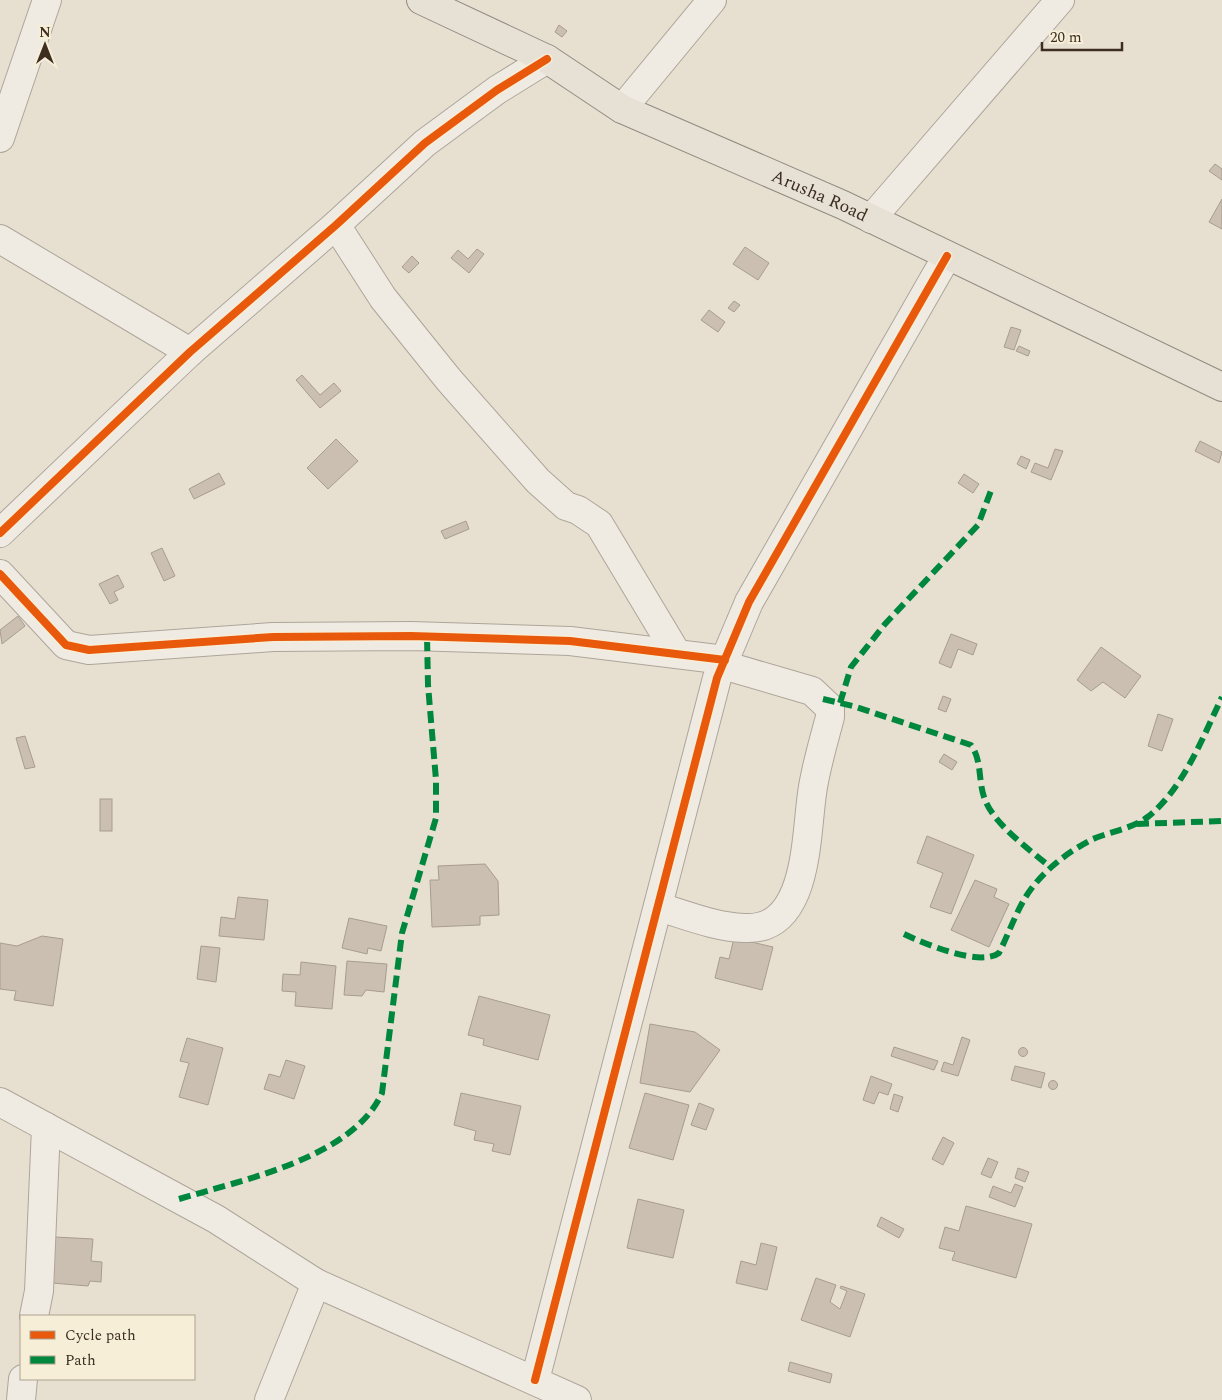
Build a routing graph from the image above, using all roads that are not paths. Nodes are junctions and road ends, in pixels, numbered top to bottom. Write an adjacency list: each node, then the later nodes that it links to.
1 (47, 0): 7 (street)
2 (421, 0): 5 (main road, Arusha Road)
3 (712, 0): 6 (street)
4 (1060, 0): 8 (street)
5 (547, 59): 6 (main road, Arusha Road); 9 (street)
6 (622, 109): 8 (main road, Arusha Road)
7 (0, 138)
8 (871, 219): 11 (main road, Arusha Road)
9 (336, 225): 12 (street); 16 (street)
10 (0, 239): 12 (street)
11 (948, 256): 13 (main road, Arusha Road); 17 (street)
12 (190, 352): 14 (street)
13 (1222, 387)
14 (0, 533)
15 (0, 574): 16 (street)
16 (677, 654): 17 (street)
17 (724, 663): 18 (street); 18 (street)
18 (659, 907): 24 (street)
19 (0, 1102): 20 (street)
20 (46, 1127): 21 (street); 22 (street)
21 (316, 1283): 24 (street); 27 (street)
22 (34, 1315)
23 (23, 1380): 26 (street)
24 (535, 1380): 25 (street)
25 (570, 1398)
26 (21, 1400)
27 (269, 1400)

